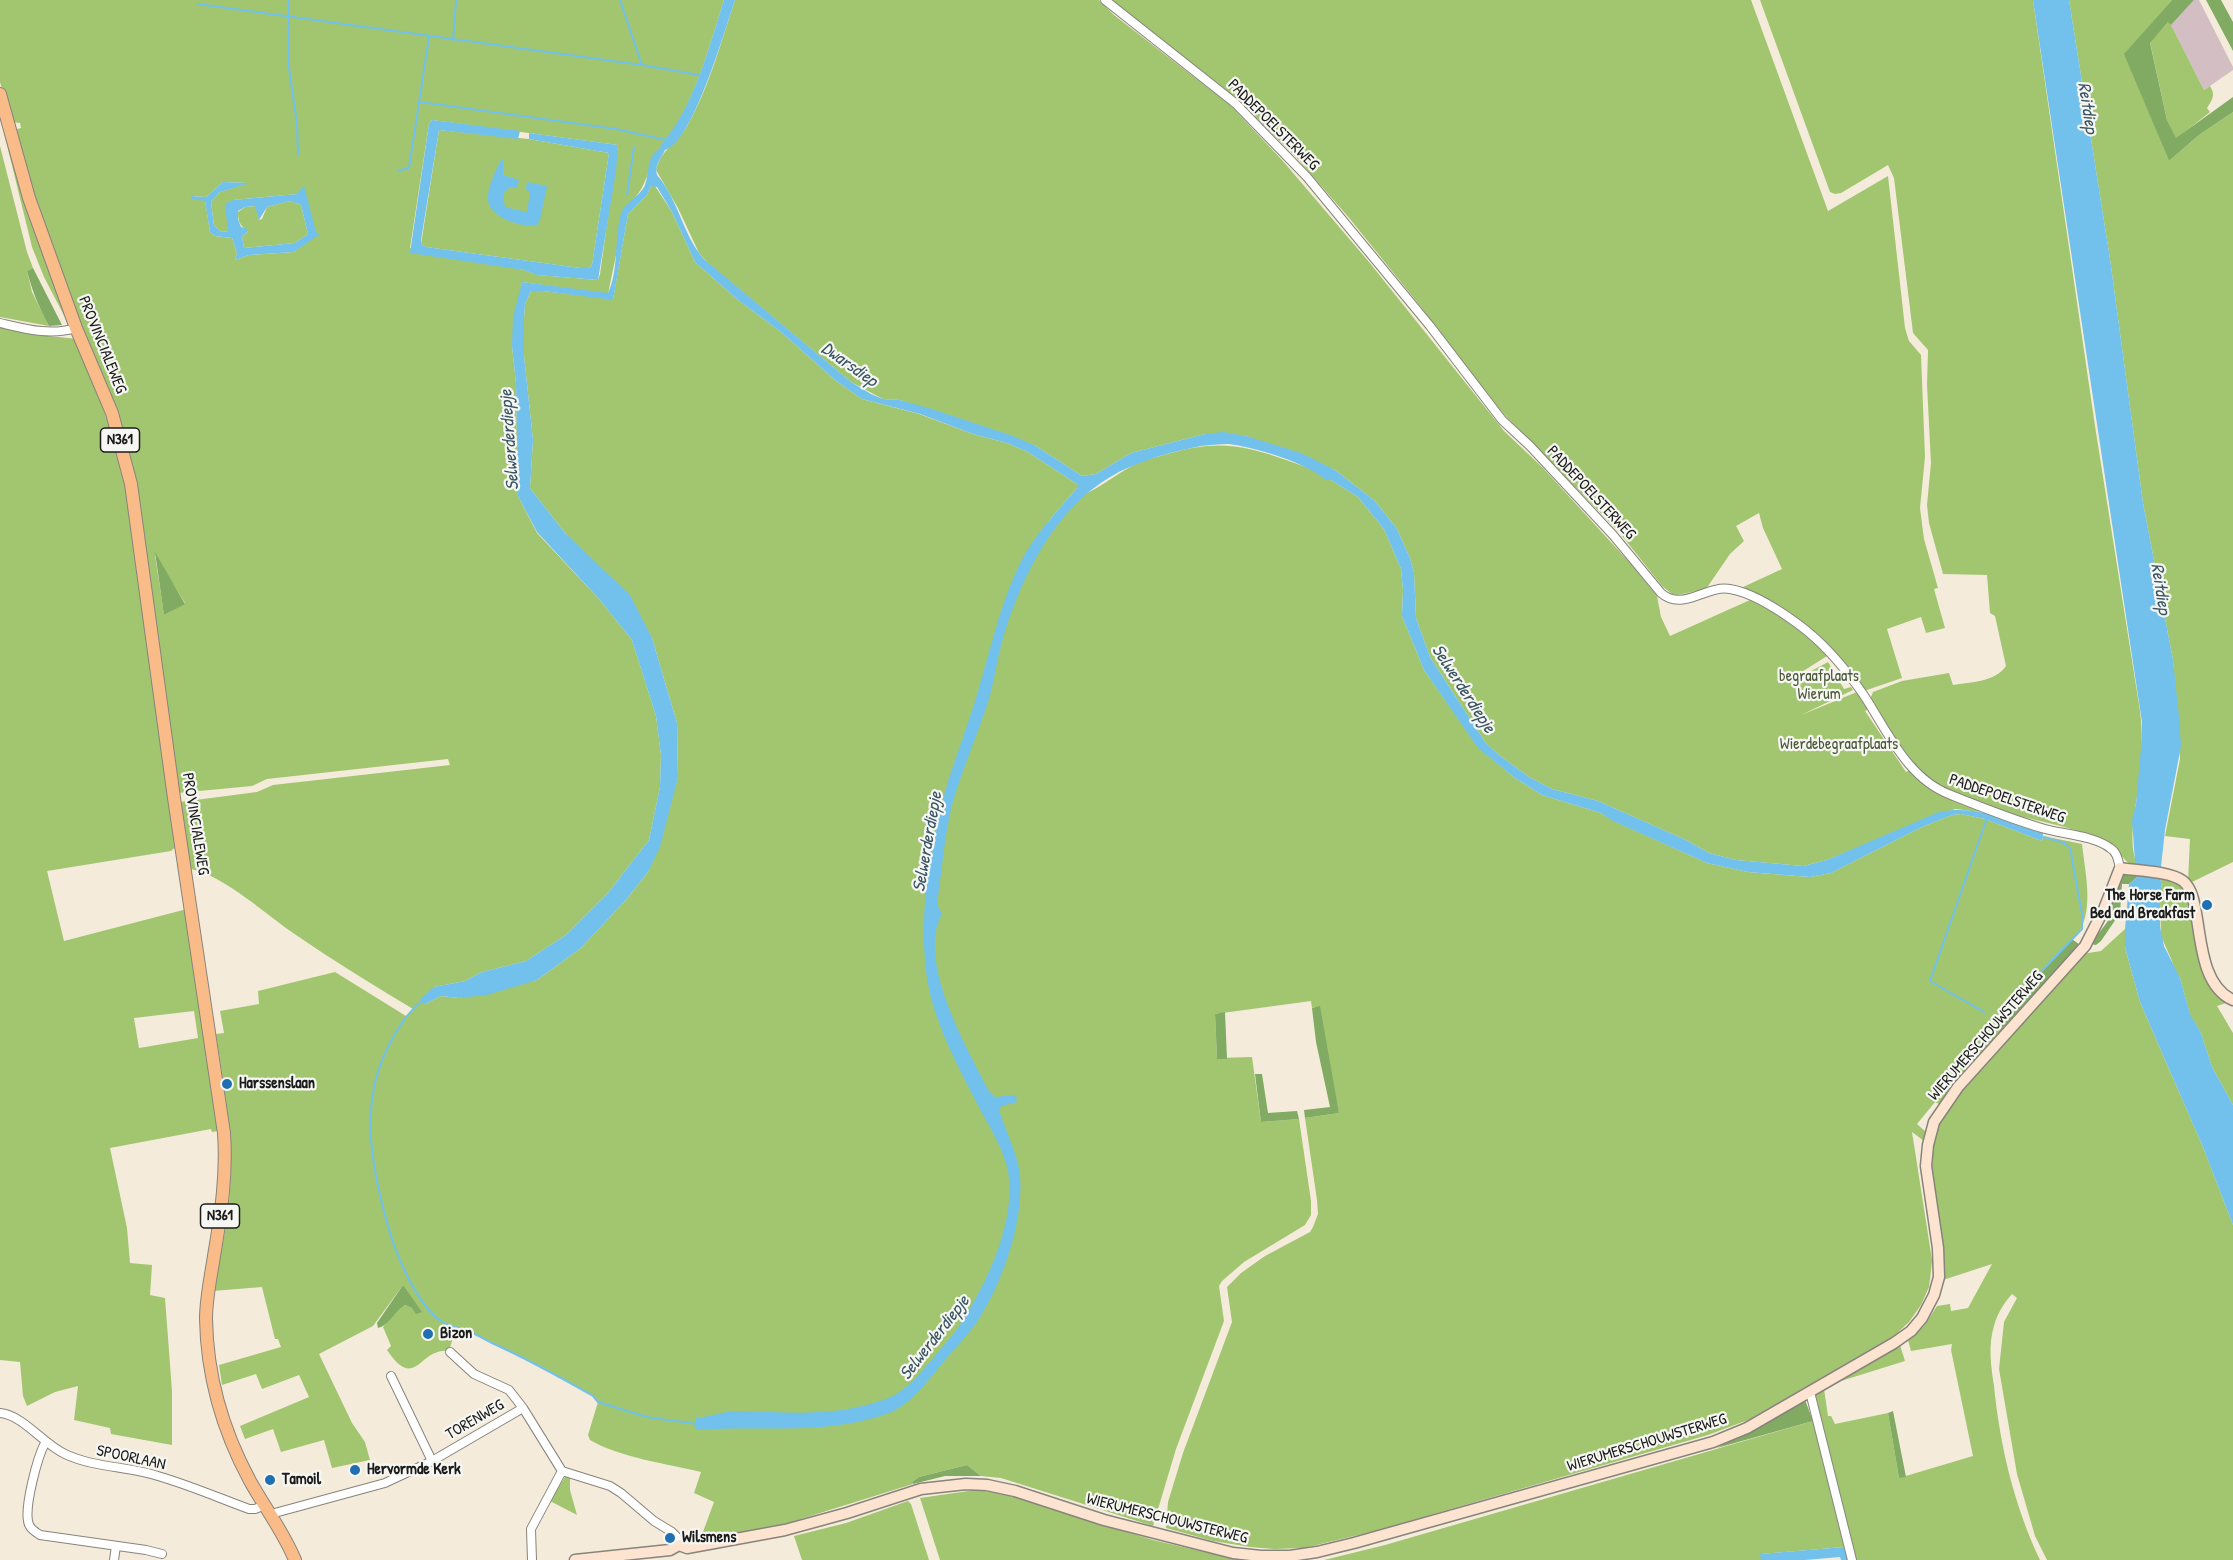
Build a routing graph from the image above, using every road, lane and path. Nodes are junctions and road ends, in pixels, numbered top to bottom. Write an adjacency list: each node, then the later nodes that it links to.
1 (1105, 0): 5 (street, PADDEPOELSTERWEG)
2 (0, 94): 4 (main road, PROVINCIALEWEG / N361)
3 (0, 323): 4 (street)
4 (76, 328): 15 (main road, PROVINCIALEWEG / N361)
5 (2120, 868): 6 (street); 9 (street, WIERUMERSCHOUWSTERWEG)
6 (2233, 1000)
7 (450, 1353): 10 (street)
8 (391, 1376): 13 (street)
9 (1810, 1392): 16 (street, WIERUMERSCHOUWSTERWEG); 23 (street)
10 (523, 1408): 13 (street, TORENWEG); 14 (street, TORENWEG)
11 (0, 1413): 12 (street, SPOORLAAN)
12 (45, 1443): 15 (street, SPOORLAAN); 17 (street)
13 (432, 1461): 15 (street, TORENWEG)
14 (562, 1471): 16 (street); 21 (street)
15 (268, 1509): 20 (main road, PROVINCIALEWEG / N361)
16 (679, 1545): 22 (street, WIERUMERSCHOUWSTERWEG)
17 (116, 1546): 18 (street); 19 (street)
18 (162, 1554)
19 (114, 1560)
20 (295, 1560)
21 (532, 1560)
22 (575, 1560)
23 (1852, 1560)

